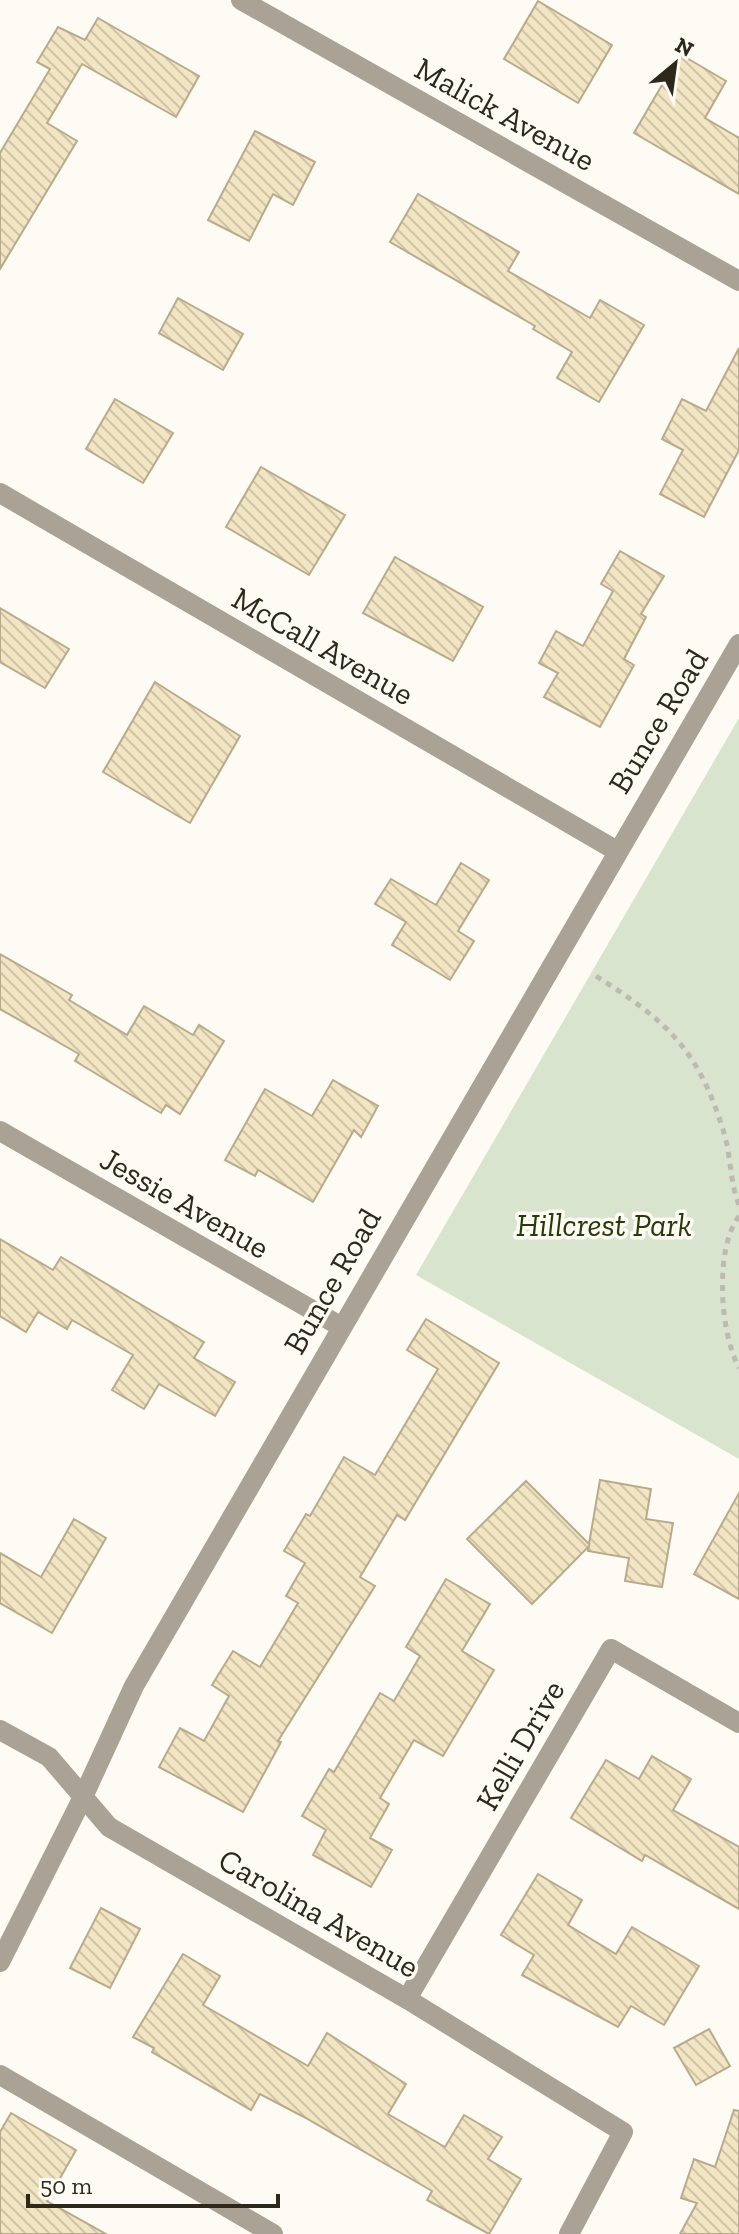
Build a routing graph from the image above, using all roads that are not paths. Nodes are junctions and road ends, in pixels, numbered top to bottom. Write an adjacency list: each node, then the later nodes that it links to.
1 (241, 0): 2 (street, Malick Avenue)
2 (739, 281)
3 (0, 493): 5 (street, McCall Avenue)
4 (739, 644): 5 (street, Bunce Road)
5 (617, 851): 7 (street, Bunce Road)
6 (0, 1131): 7 (street, Jessie Avenue)
7 (340, 1326): 10 (street, Bunce Road)
8 (739, 1723): 12 (street, Kelli Drive)
9 (0, 1730): 10 (street, Carolina Avenue)
10 (83, 1797): 11 (street, Bunce Road); 12 (street, Carolina Avenue)
11 (0, 1962)
12 (407, 1999): 15 (street, Carolina Avenue)
13 (0, 2075): 14 (street)
14 (273, 2234)
15 (569, 2234)

